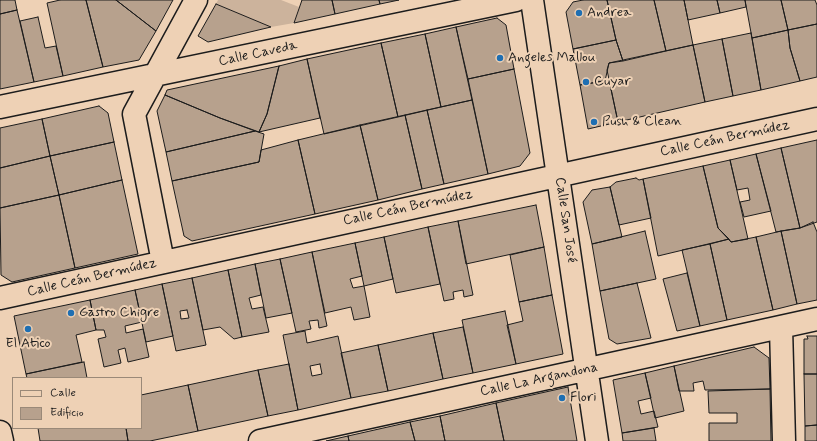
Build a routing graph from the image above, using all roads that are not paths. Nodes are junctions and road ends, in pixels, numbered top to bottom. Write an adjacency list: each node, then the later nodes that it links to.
1 (196, 0): 4 (street)
2 (516, 0): 4 (street, Calle Caveda)
3 (532, 0): 7 (street, Calle San José)
4 (155, 75): 5 (street, Calle Caveda); 8 (street)
5 (0, 107)
6 (817, 119): 7 (street, Calle Ceán Bermúdez)
7 (559, 175): 8 (street, Calle Ceán Bermúdez); 12 (street, Calle San José)
8 (163, 262): 9 (street, Calle Ceán Bermúdez)
9 (0, 298)
10 (817, 319): 11 (street, Calle La Argandona)
11 (781, 327): 12 (street, Calle La Argandona); 17 (street)
12 (586, 369): 15 (street, Calle La Argandona); 16 (street, Calle San José)
13 (0, 432): 14 (street)
14 (2, 441)
15 (260, 441)
16 (597, 441)
17 (784, 441)

